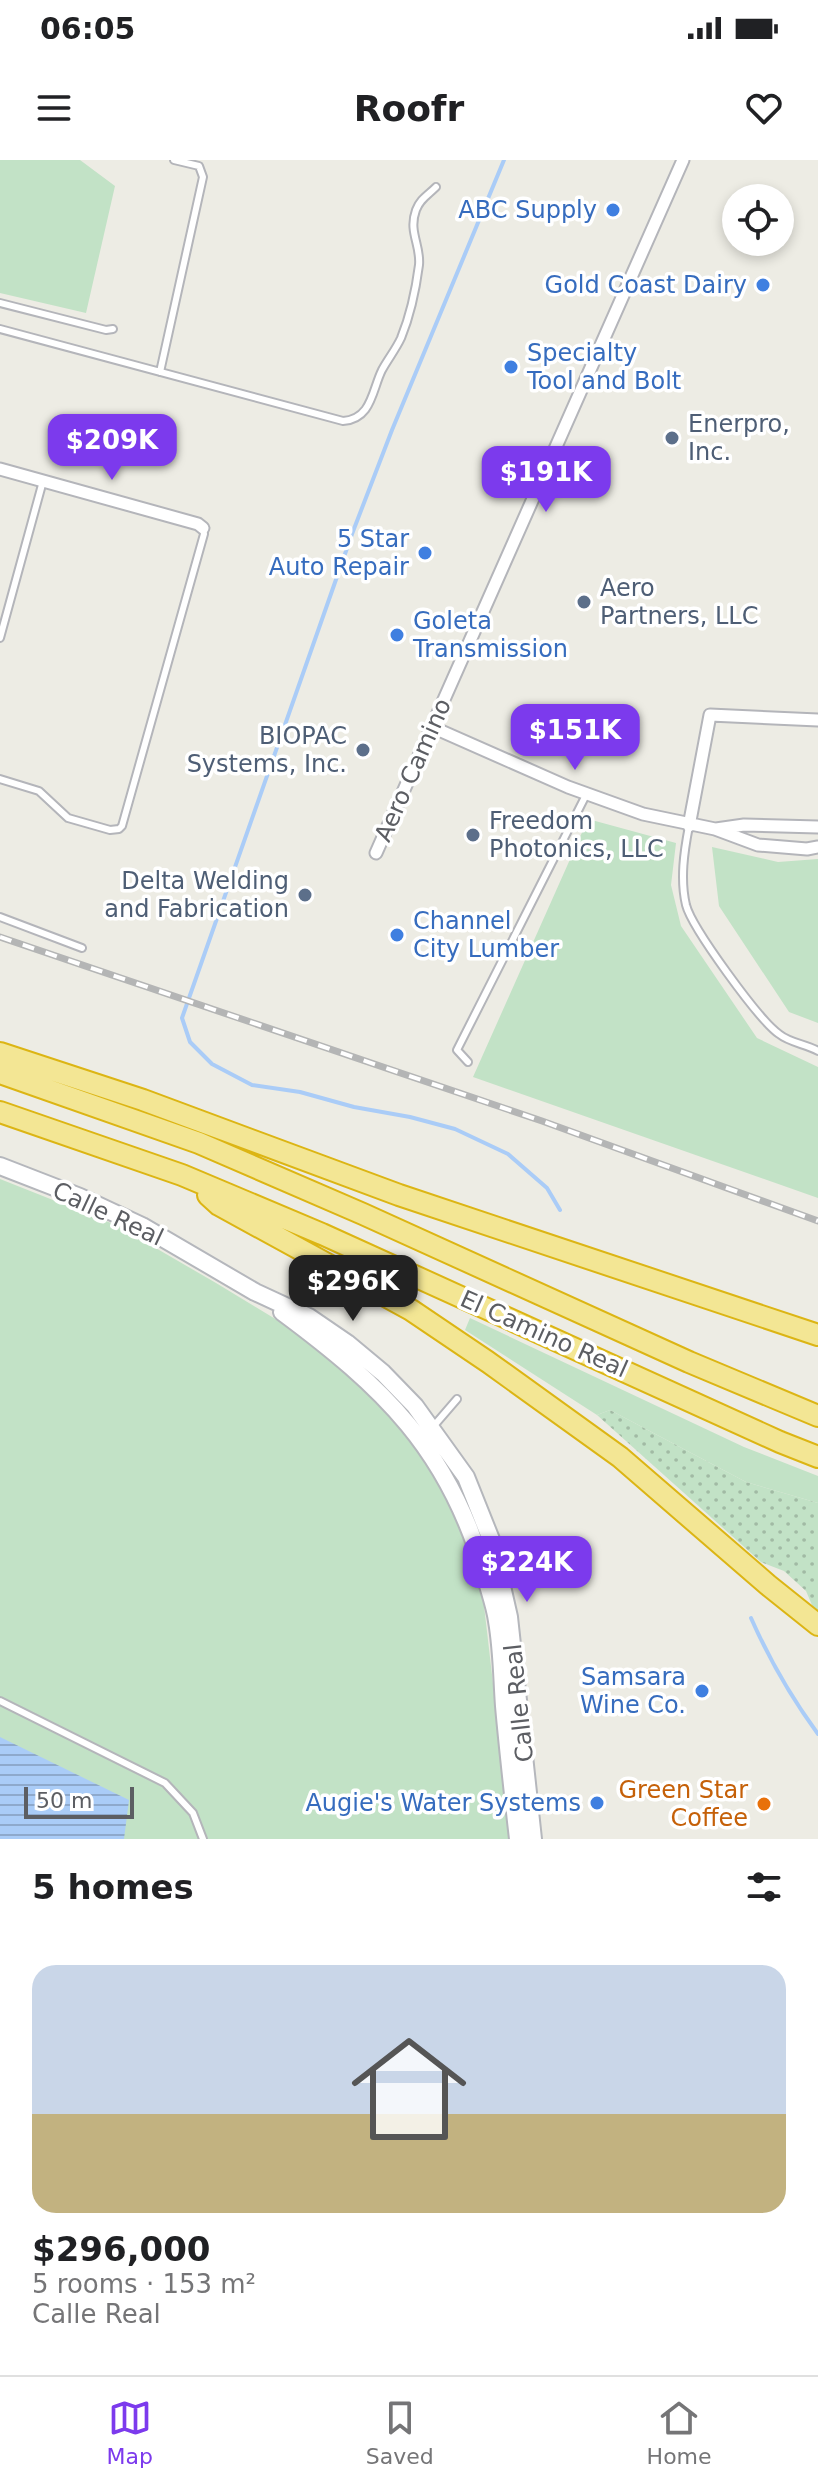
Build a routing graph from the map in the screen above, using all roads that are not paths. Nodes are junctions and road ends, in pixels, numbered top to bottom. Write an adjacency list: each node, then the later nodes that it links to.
1 (174, 160): 7 (lane)
2 (683, 160): 13 (street, Aero Camino)
3 (436, 187): 7 (lane)
4 (0, 303): 6 (lane)
5 (0, 329): 7 (lane)
6 (113, 329)
7 (160, 372)
8 (0, 469): 9 (street)
9 (43, 481): 10 (street); 11 (lane)
10 (203, 528): 14 (lane)
11 (0, 638)
12 (818, 720): 16 (street)
13 (432, 727): 15 (street); 20 (street, Aero Camino)
14 (0, 779)
15 (586, 795): 16 (street); 25 (lane)
16 (689, 826): 18 (street); 23 (lane)
17 (818, 827): 18 (street)
18 (715, 829): 19 (street)
19 (818, 847)
20 (376, 853)
21 (0, 917): 22 (lane)
22 (82, 948)
23 (818, 1051)
24 (0, 1053): 31 (highway)
25 (468, 1062)
26 (0, 1073): 33 (highway, El Camino Real)
27 (0, 1112): 29 (highway, El Camino Real)
28 (0, 1166): 30 (main road, Calle Real)
29 (182, 1175): 35 (highway, El Camino Real); 36 (highway)
30 (255, 1292): 34 (main road, Calle Real); 39 (main road, Calle Real)
31 (818, 1335)
32 (457, 1399): 34 (lane)
33 (818, 1416)
34 (432, 1428): 40 (main road, Calle Real)
35 (818, 1457)
36 (818, 1625)
37 (0, 1701): 38 (lane)
38 (203, 1839)
39 (518, 1839)
40 (533, 1839)

